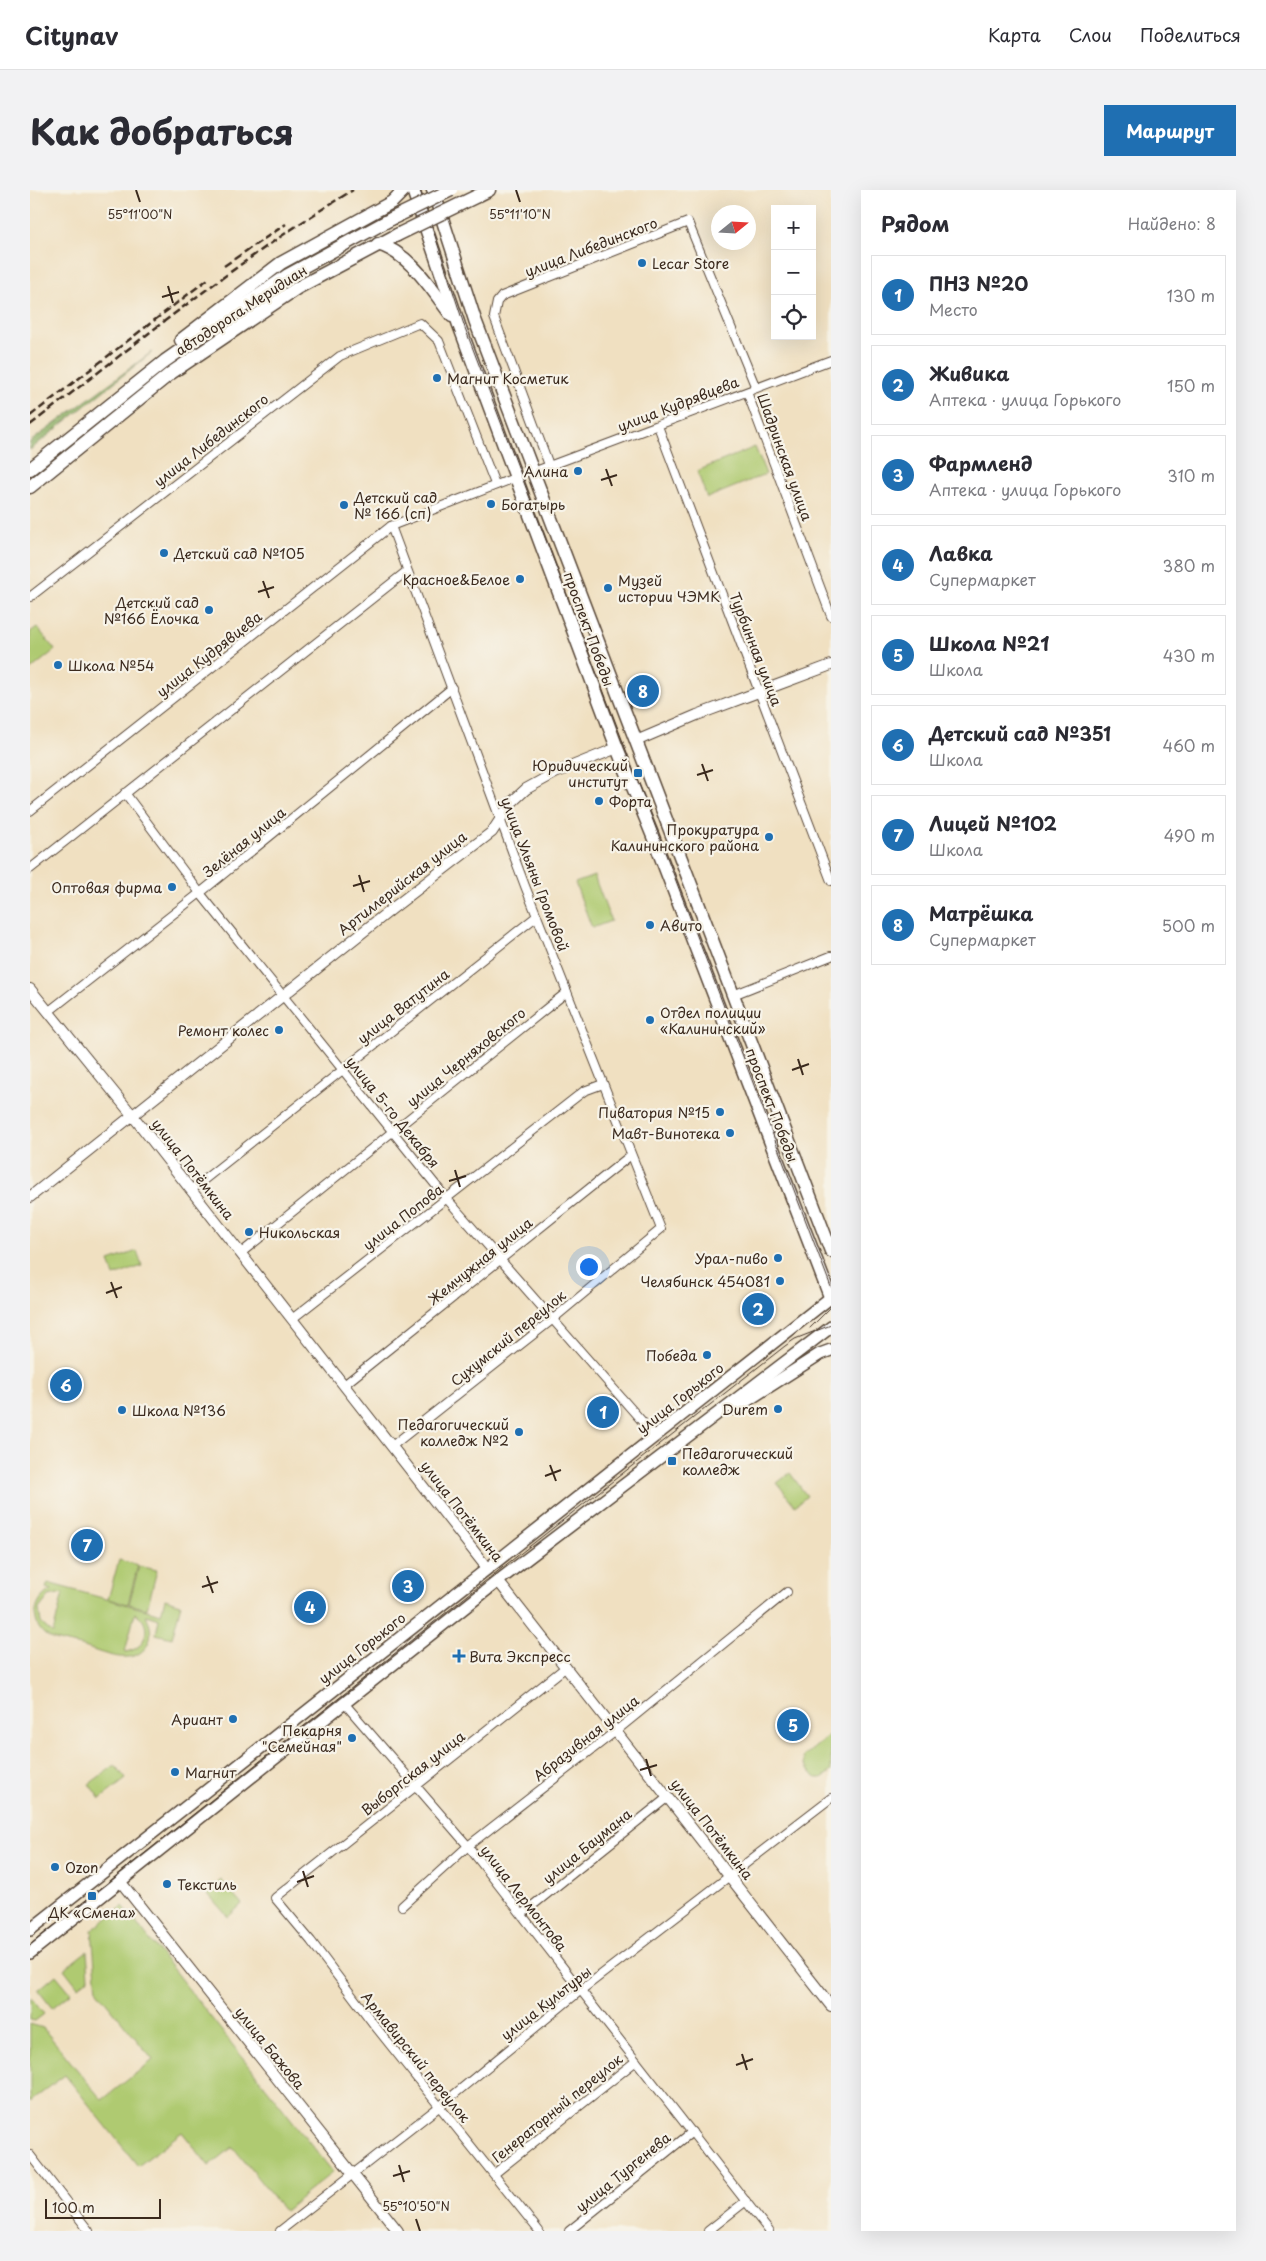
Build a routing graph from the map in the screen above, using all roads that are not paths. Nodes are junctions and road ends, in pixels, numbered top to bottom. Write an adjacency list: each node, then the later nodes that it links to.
1 (404, 190): 9 (main road)
2 (413, 190): 8 (main road, проспект Победы)
3 (433, 190): 16 (main road, проспект Победы)
4 (451, 190): 9 (main road, автодорога Меридиан, bridge)
5 (489, 190): 7 (main road, автодорога Меридиан, bridge)
6 (688, 222): 11 (street, Шадринская улица); 14 (street, улица Либединского)
7 (378, 244): 8 (main road); 19 (main road, автодорога Меридиан)
8 (458, 325): 17 (main road, проспект Победы)
9 (165, 361): 15 (main road, автодорога Меридиан)
10 (830, 362): 11 (street, улица Кудрявцева)
11 (756, 388): 12 (street, улица Кудрявцева)
12 (748, 392): 13 (street, улица Кудрявцева); 23 (street, Шадринская улица)
13 (658, 426): 14 (street, улица Кудрявцева); 26 (street, Турбинная улица)
14 (549, 466): 16 (street, улица Кудрявцева)
15 (30, 470)
16 (533, 472): 27 (main road, проспект Победы)
17 (516, 477): 18 (street, улица Кудрявцева); 28 (main road, проспект Победы)
18 (495, 484): 20 (street, улица Кудрявцева); 22 (street, улица Либединского)
19 (30, 487)
20 (391, 526): 21 (street, улица Ульяны Громовой); 30 (street, улица Кудрявцева)
21 (407, 571): 25 (street, улица Ульяны Громовой); 29 (street)
22 (30, 597)
23 (831, 616)
24 (831, 665): 26 (street, Артиллерийская улица)
25 (452, 688): 31 (street, улица Ульяны Громовой); 34 (street, Зелёная улица)
26 (759, 692): 27 (street, Артиллерийская улица); 33 (street, Турбинная улица)
27 (636, 741): 28 (main road, Артиллерийская улица); 39 (main road, проспект Победы)
28 (618, 748): 31 (street, Артиллерийская улица); 54 (main road, проспект Победы)
29 (125, 793): 32 (street); 34 (street, улица 5-го Декабря)
30 (30, 811)
31 (500, 818): 35 (street, улица Ульяны Громовой); 40 (street, Артиллерийская улица)
32 (30, 869)
33 (831, 881)
34 (200, 893): 40 (street, улица 5-го Декабря); 41 (street, Зелёная улица)
35 (537, 916): 38 (street, улица Ульяны Громовой); 42 (street, улица Ватутина)
36 (831, 956): 39 (street)
37 (30, 989): 41 (street, улица Потёмкина)
38 (567, 992): 43 (street, улица Ульяны Громовой); 45 (street, улица Черняховского)
39 (733, 995): 51 (main road, проспект Победы)
40 (282, 996): 42 (street, улица 5-го Декабря); 44 (street, Артиллерийская улица)
41 (48, 1012): 44 (street, улица Потёмкина)
42 (343, 1069): 45 (street, улица 5-го Декабря); 47 (street, улица Ватутина)
43 (603, 1084): 46 (street, улица Ульяны Громовой); 49 (street, улица Попова)
44 (133, 1116): 47 (street, улица Потёмкина); 48 (street, Артиллерийская улица)
45 (393, 1133): 49 (street, улица 5-го Декабря); 52 (street, улица Черняховского)
46 (631, 1155): 50 (street, улица Ульяны Громовой); 53 (street, Жемчужная улица)
47 (191, 1190): 52 (street, улица Потёмкина)
48 (30, 1197)
49 (447, 1199): 53 (street, улица 5-го Декабря); 55 (street, улица Попова)
50 (662, 1229): 56 (street, Сухумский переулок)
51 (829, 1245)
52 (241, 1253): 55 (street, улица Потёмкина)
53 (500, 1261): 56 (street, улица 5-го Декабря); 59 (street, Жемчужная улица)
54 (831, 1298): 61 (main road, улица Горького)
55 (292, 1319): 59 (street, улица Потёмкина)
56 (553, 1319): 61 (street, улица 5-го Декабря); 62 (street, Сухумский переулок)
57 (831, 1327): 60 (main road)
58 (831, 1350): 60 (main road)
59 (344, 1385): 62 (street, улица Потёмкина)
60 (706, 1423): 64 (main road)
61 (655, 1436): 63 (main road, улица Горького)
62 (392, 1446): 65 (street, улица Потёмкина)
63 (599, 1480): 64 (main road); 65 (main road, улица Горького)
64 (610, 1495): 66 (main road)
65 (487, 1568): 66 (main road, улица Потёмкина); 75 (main road, улица Горького)
66 (498, 1581): 68 (street, улица Потёмкина); 69 (main road)
67 (787, 1592): 70 (street, Абразивная улица)
68 (566, 1667): 70 (street, улица Потёмкина); 71 (street, Выборгская улица)
69 (345, 1704): 71 (street, улица Лермонтова); 77 (main road)
70 (615, 1730): 72 (street, улица Потёмкина); 74 (street, Абразивная улица)
71 (416, 1787): 74 (street, улица Лермонтова); 78 (street, Выборгская улица)
72 (668, 1797): 76 (street, улица Потёмкина); 80 (street, улица Баумана)
73 (831, 1798): 76 (street, улица Культуры)
74 (468, 1846): 79 (street, Абразивная улица); 80 (street, улица Лермонтова)
75 (109, 1868): 77 (main road); 81 (main road, улица Горького)
76 (729, 1876): 83 (street, улица Культуры); 84 (street, улица Потёмкина)
77 (120, 1881): 82 (main road); 89 (street, улица Бажова)
78 (275, 1898): 86 (street, Армавирский переулок)
79 (402, 1906)
80 (522, 1914): 83 (street, улица Лермонтова)
81 (30, 1930)
82 (30, 1952)
83 (580, 1991): 85 (street, улица Лермонтова); 86 (street, улица Культуры)
84 (831, 2006)
85 (636, 2061): 87 (street, улица Лермонтова); 90 (street, Генераторный переулок)
86 (440, 2106): 89 (street, улица Культуры); 90 (street, Армавирский переулок)
87 (692, 2132): 91 (street, улица Лермонтова); 96 (street, улица Тургенева)
88 (30, 2155): 92 (street)
89 (353, 2174): 93 (street, улица Культуры); 94 (street, улица Бажова)
90 (494, 2174): 95 (street, Армавирский переулок)
91 (746, 2201): 97 (street); 98 (street, улица Лермонтова)
92 (89, 2231)
93 (280, 2231)
94 (398, 2231)
95 (539, 2231)
96 (569, 2231)
97 (708, 2231)
98 (769, 2231)

